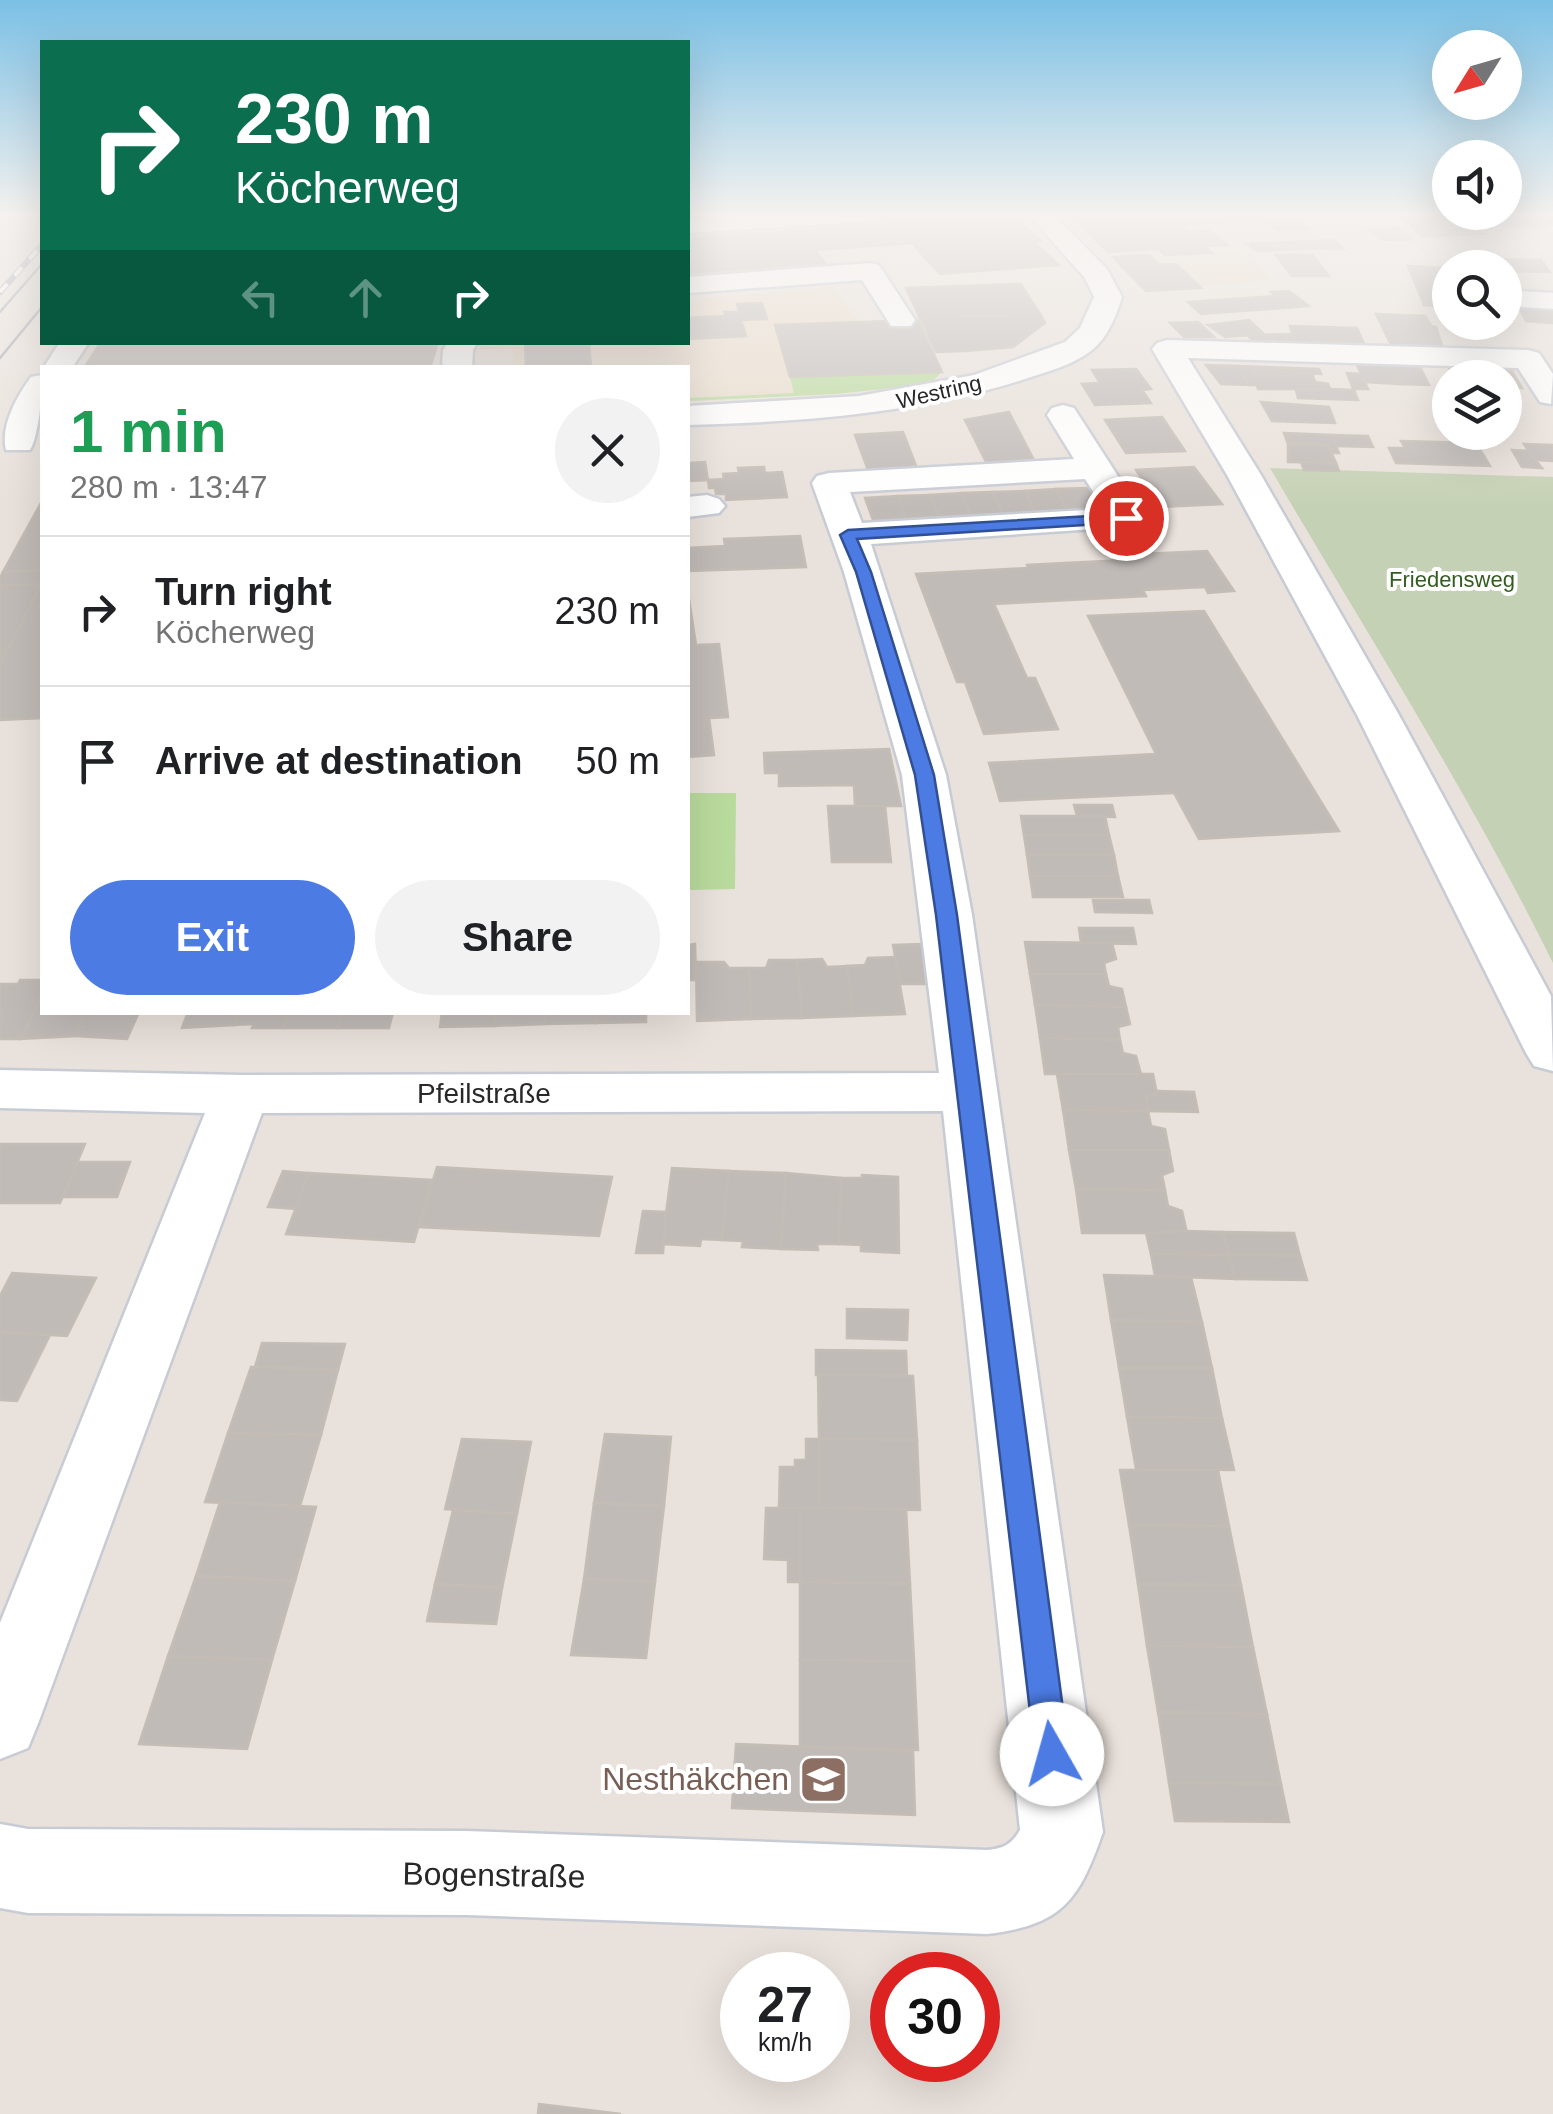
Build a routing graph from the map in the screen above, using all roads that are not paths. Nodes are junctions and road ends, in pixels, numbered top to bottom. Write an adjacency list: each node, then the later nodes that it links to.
1 (896, 313): 3 (street)
2 (1103, 313): 7 (street, Westring)
3 (901, 320)
4 (40, 387): 8 (street)
5 (1551, 395): 11 (street)
6 (1063, 415): 9 (street)
7 (690, 416)
8 (24, 455)
9 (1096, 468): 10 (street); 10 (street)
10 (843, 490): 13 (street, Bogenstraße)
11 (1553, 1053)
12 (0, 1088): 14 (street, Pfeilstraße)
13 (968, 1092): 14 (street, Pfeilstraße); 16 (street, Bogenstraße)
14 (240, 1094): 15 (street)
15 (0, 1720)
16 (0, 1866)

